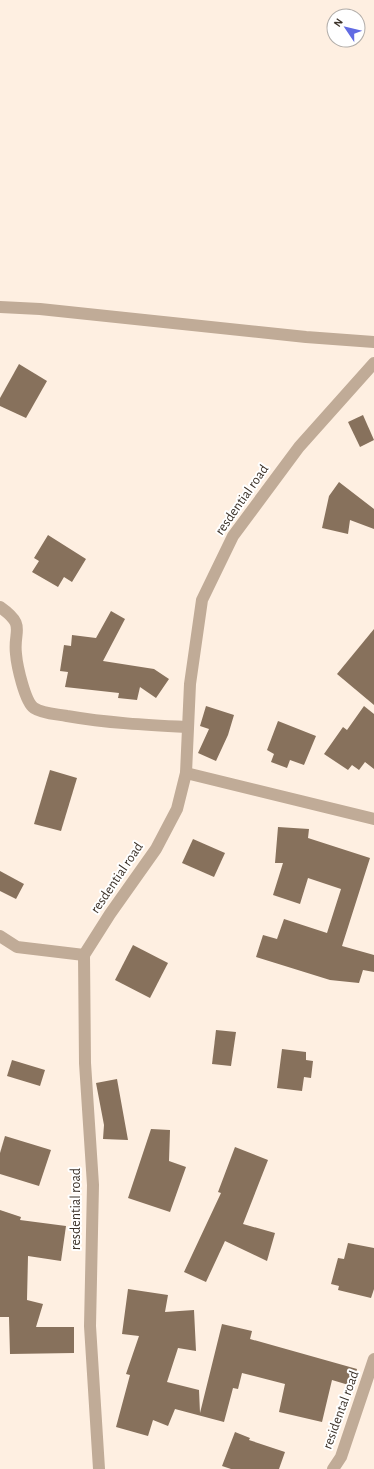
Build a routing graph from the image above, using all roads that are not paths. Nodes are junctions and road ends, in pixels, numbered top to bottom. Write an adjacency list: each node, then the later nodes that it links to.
1 (0, 307): 2 (street)
2 (374, 342)
3 (374, 363): 5 (street, resdential road)
4 (0, 607): 5 (street)
5 (187, 727): 6 (street, resdential road)
6 (186, 773): 7 (street); 9 (street, resdential road)
7 (374, 819)
8 (0, 936): 9 (street)
9 (84, 956): 11 (street, resdential road)
10 (374, 1360): 12 (street, residental road)
11 (99, 1469)
12 (334, 1469)

